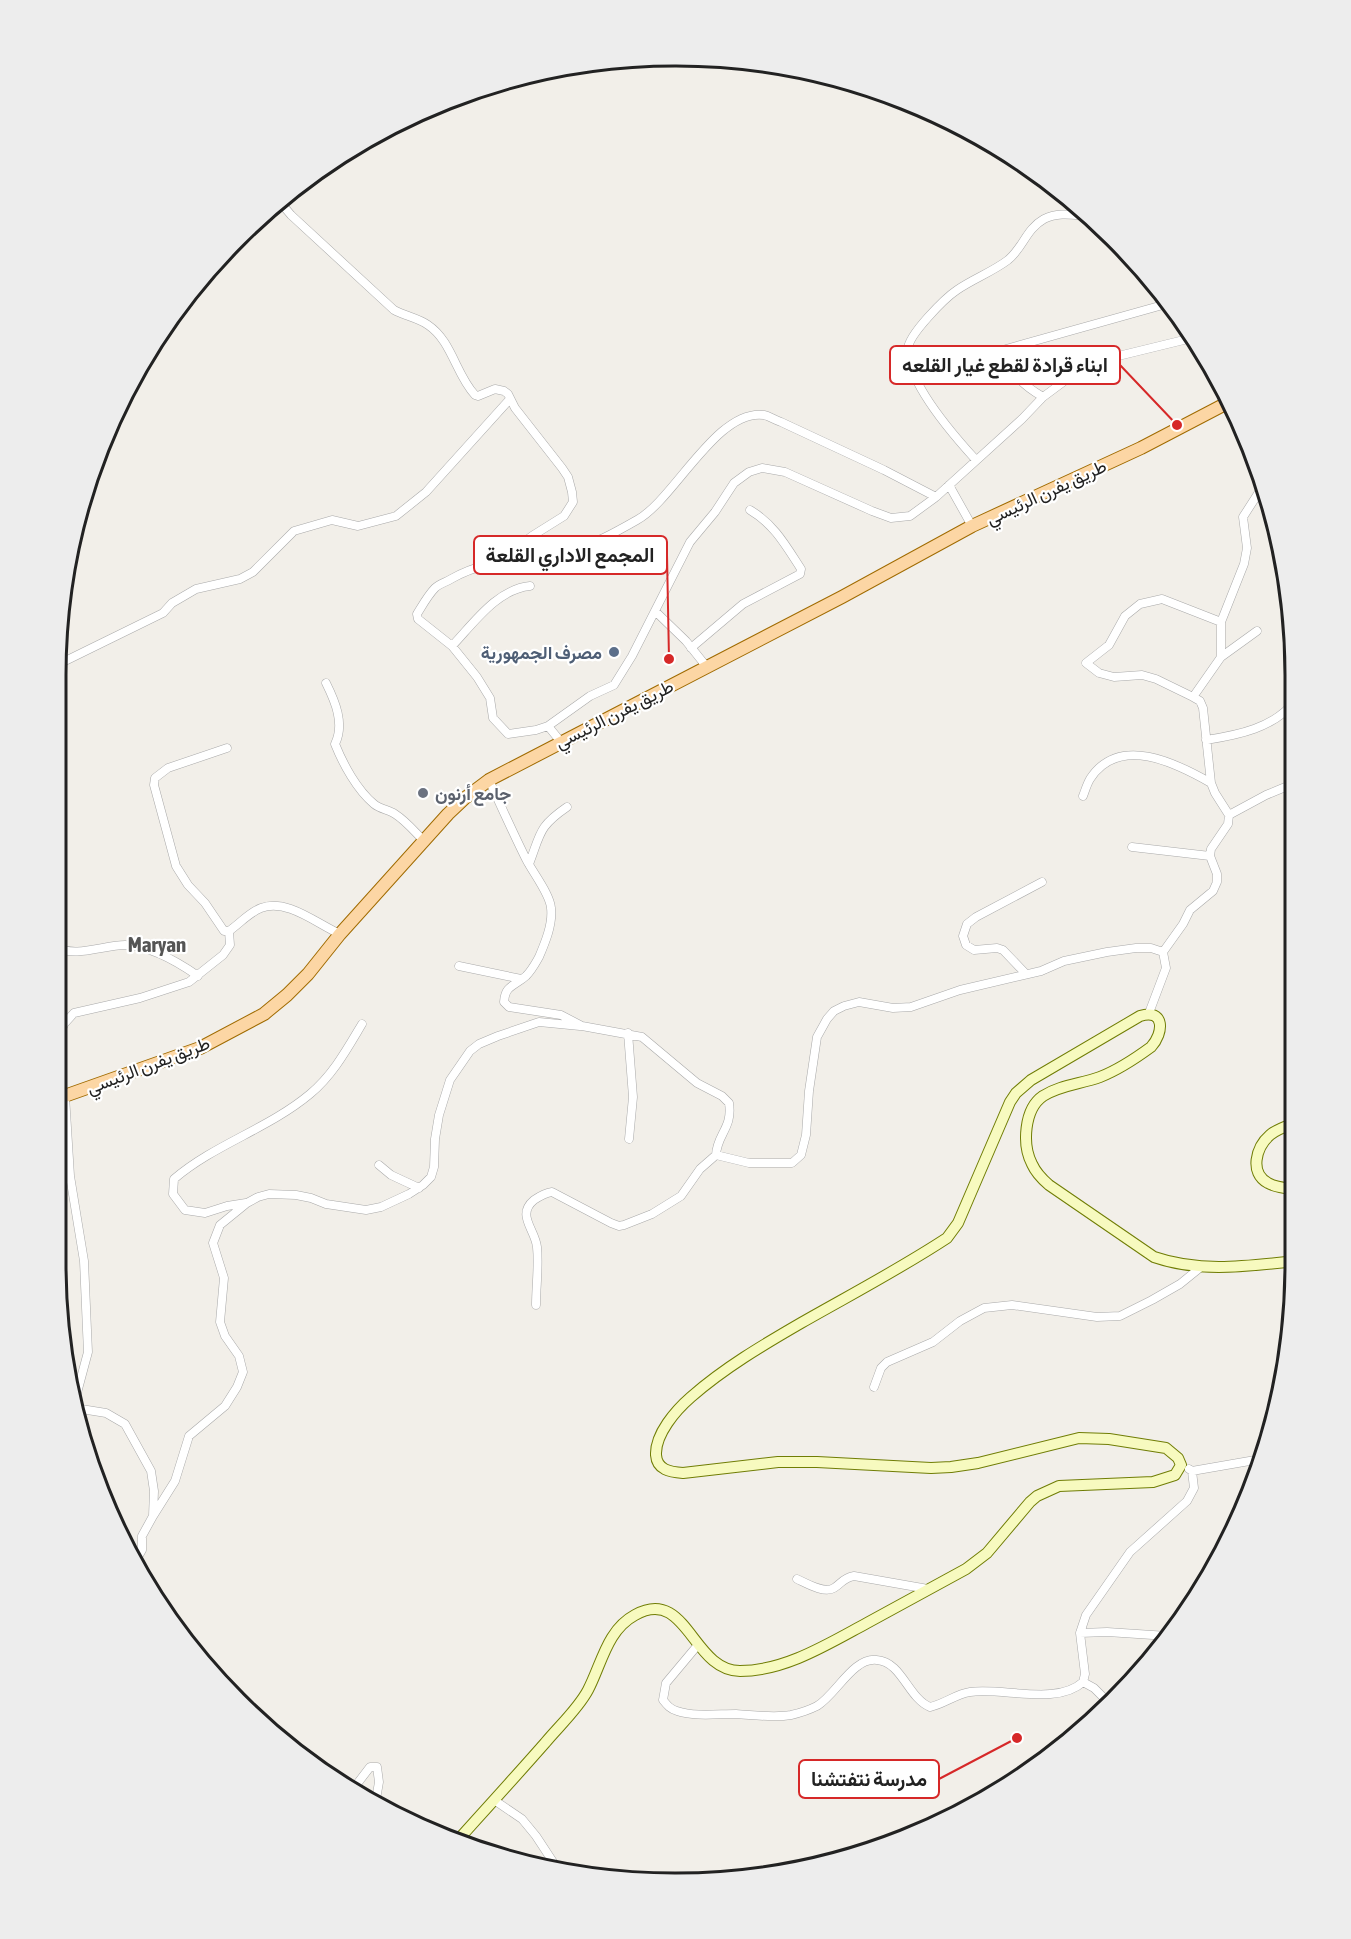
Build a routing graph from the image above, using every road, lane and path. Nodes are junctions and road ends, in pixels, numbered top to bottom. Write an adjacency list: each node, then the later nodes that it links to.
1 (285, 208): 6 (street)
2 (1075, 215): 8 (street)
3 (1160, 306): 5 (street)
4 (1184, 340): 5 (street)
5 (1043, 397): 8 (street)
6 (510, 399): 14 (street); 22 (street)
7 (1222, 406): 13 (main road, طريق يفرن الرئيسي)
8 (976, 460): 9 (street)
9 (949, 485): 11 (street); 13 (street)
10 (1257, 495): 17 (street)
11 (936, 497): 14 (street); 16 (street)
12 (750, 510): 20 (street)
13 (972, 526): 23 (main road, طريق يفرن الرئيسي)
14 (497, 563): 19 (street)
15 (530, 586): 19 (street)
16 (655, 611): 20 (street); 27 (street)
17 (1221, 622): 21 (street); 25 (street)
18 (1257, 631): 21 (street)
19 (452, 646): 27 (street)
20 (691, 648): 23 (street)
21 (1221, 657): 25 (street)
22 (66, 660)
23 (706, 666): 29 (main road, طريق يفرن الرئيسي)
24 (326, 683): 37 (street)
25 (1193, 698): 28 (street)
26 (1285, 711): 28 (street)
27 (548, 726): 29 (street)
28 (1206, 740): 32 (street)
29 (561, 742): 31 (main road, طريق يفرن الرئيسي)
30 (227, 748): 42 (street)
31 (489, 780): 37 (main road, طريق يفرن الرئيسي); 40 (street)
32 (1211, 783): 34 (street); 36 (street)
33 (1285, 787): 36 (street)
34 (1083, 796)
35 (567, 807): 40 (street)
36 (1229, 815): 39 (street)
37 (423, 840): 43 (main road, طريق يفرن الرئيسي)
38 (1132, 847): 39 (street)
39 (1210, 856): 45 (street)
40 (529, 864): 49 (street)
41 (1042, 882): 47 (street)
42 (230, 931): 43 (street); 48 (street)
43 (340, 934): 55 (main road, طريق يفرن الرئيسي)
44 (66, 950): 48 (street)
45 (1163, 952): 47 (street); 50 (street)
46 (459, 966): 49 (street)
47 (1026, 974): 59 (street)
48 (198, 976): 51 (street)
49 (521, 980): 53 (street)
50 (1149, 1013): 65 (street); 71 (street)
51 (66, 1022)
52 (362, 1024): 63 (street)
53 (582, 1026): 54 (street); 61 (street)
54 (628, 1033): 58 (street); 59 (street)
55 (66, 1095)
56 (1285, 1128): 62 (street)
57 (66, 1138): 67 (street)
58 (629, 1139)
59 (716, 1155): 66 (street)
60 (379, 1165): 61 (street)
61 (419, 1188): 63 (street)
62 (1285, 1188)
63 (247, 1203): 73 (street)
64 (1285, 1262): 65 (street)
65 (1201, 1267): 68 (street)
66 (536, 1305)
67 (79, 1387)
68 (874, 1387)
69 (84, 1408): 73 (street)
70 (1253, 1460): 72 (street)
71 (1181, 1465): 72 (street); 76 (street)
72 (1192, 1471): 77 (street)
73 (153, 1516): 74 (street)
74 (140, 1553)
75 (797, 1579): 76 (street)
76 (930, 1590): 79 (street)
77 (1080, 1633): 78 (street); 80 (street)
78 (1159, 1635)
79 (698, 1646): 80 (street); 84 (street)
80 (1083, 1682): 81 (street)
81 (1103, 1697)
82 (358, 1783): 83 (street)
83 (377, 1794)
84 (494, 1800): 85 (street); 86 (street)
85 (463, 1835)
86 (552, 1860)

